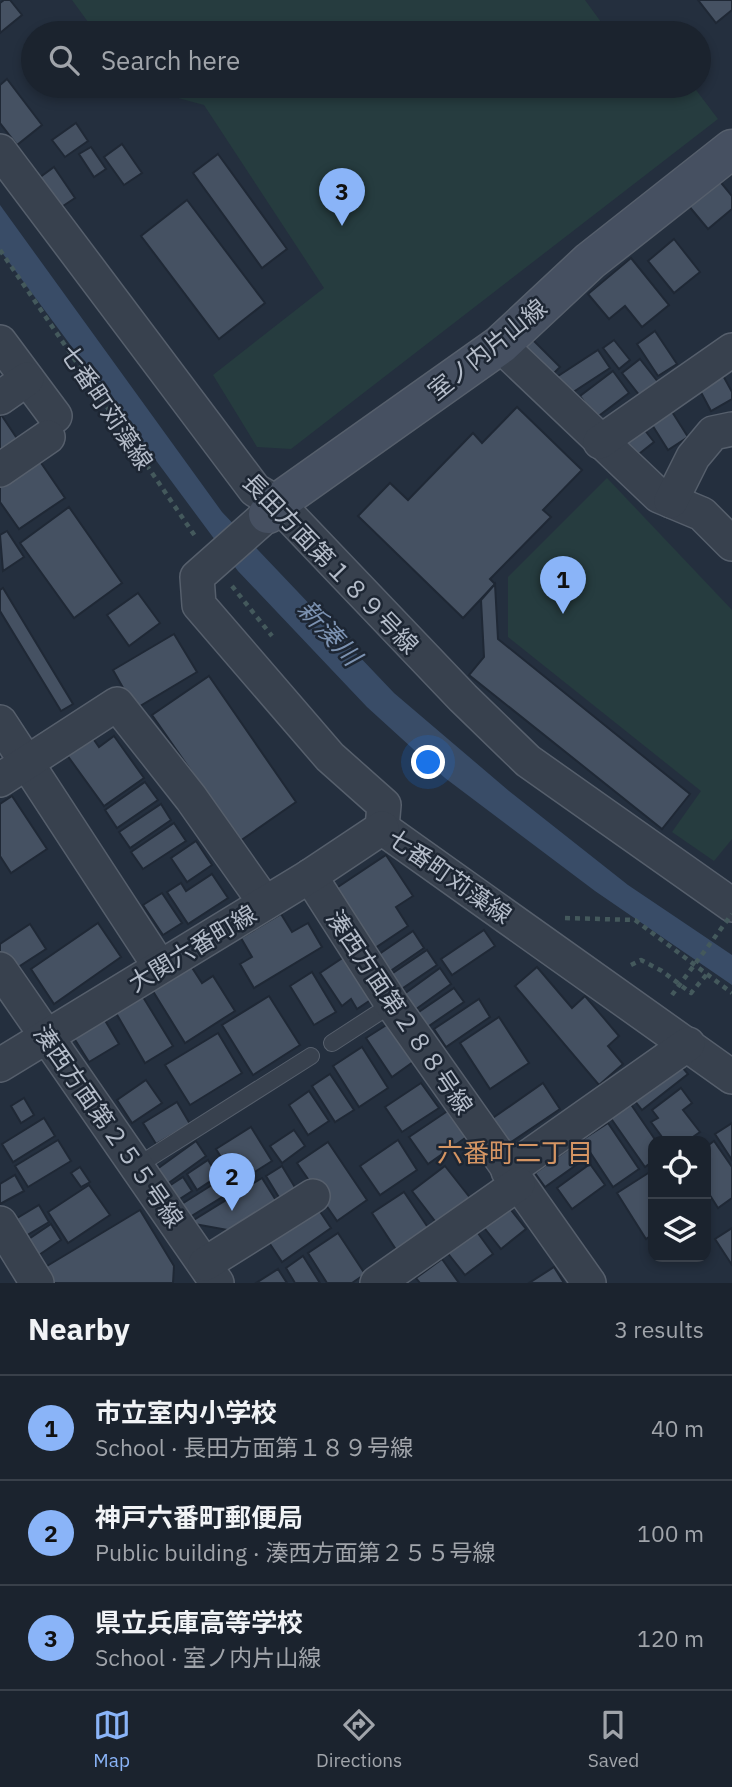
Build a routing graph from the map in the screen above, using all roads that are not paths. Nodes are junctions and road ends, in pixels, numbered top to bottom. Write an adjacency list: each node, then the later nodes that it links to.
1 (732, 149): 4 (street, 室ノ内片山線)
2 (0, 151): 12 (street, 長田方面第１８９号線)
3 (0, 342): 6 (street)
4 (500, 345): 9 (street); 12 (street, 室ノ内片山線)
5 (730, 356): 9 (street)
6 (27, 379): 7 (street); 10 (street)
7 (0, 398)
8 (732, 429): 11 (street)
9 (600, 442): 11 (street)
10 (0, 470)
11 (671, 500): 13 (street)
12 (273, 509): 16 (street, 七番町苅藻線); 19 (street, 長田方面第１８９号線)
13 (732, 544)
14 (0, 722): 15 (street)
15 (13, 771): 18 (street); 20 (street)
16 (382, 828): 17 (street, 大関六番町線); 25 (street, 七番町苅藻線)
17 (310, 876): 18 (street, 大関六番町線); 22 (street, 湊西方面第２８８号線)
18 (265, 903): 20 (street, 大関六番町線)
19 (732, 905)
20 (160, 967): 23 (street, 大関六番町線)
21 (0, 969): 23 (street, 湊西方面第２５５号線)
22 (392, 1004): 24 (lane); 30 (street, 湊西方面第２８８号線)
23 (47, 1035): 27 (street, 大関六番町線); 29 (street, 湊西方面第２５５号線)
24 (332, 1043)
25 (688, 1044): 28 (street, 七番町苅藻線); 30 (street)
26 (311, 1056): 29 (lane)
27 (0, 1065)
28 (732, 1077)
29 (137, 1166): 33 (street, 湊西方面第２５５号線)
30 (513, 1178): 35 (street); 36 (street, 湊西方面第２８８号線)
31 (313, 1196): 33 (street)
32 (0, 1223): 34 (street)
33 (211, 1274)
34 (37, 1283)
35 (377, 1283)
36 (589, 1283)

